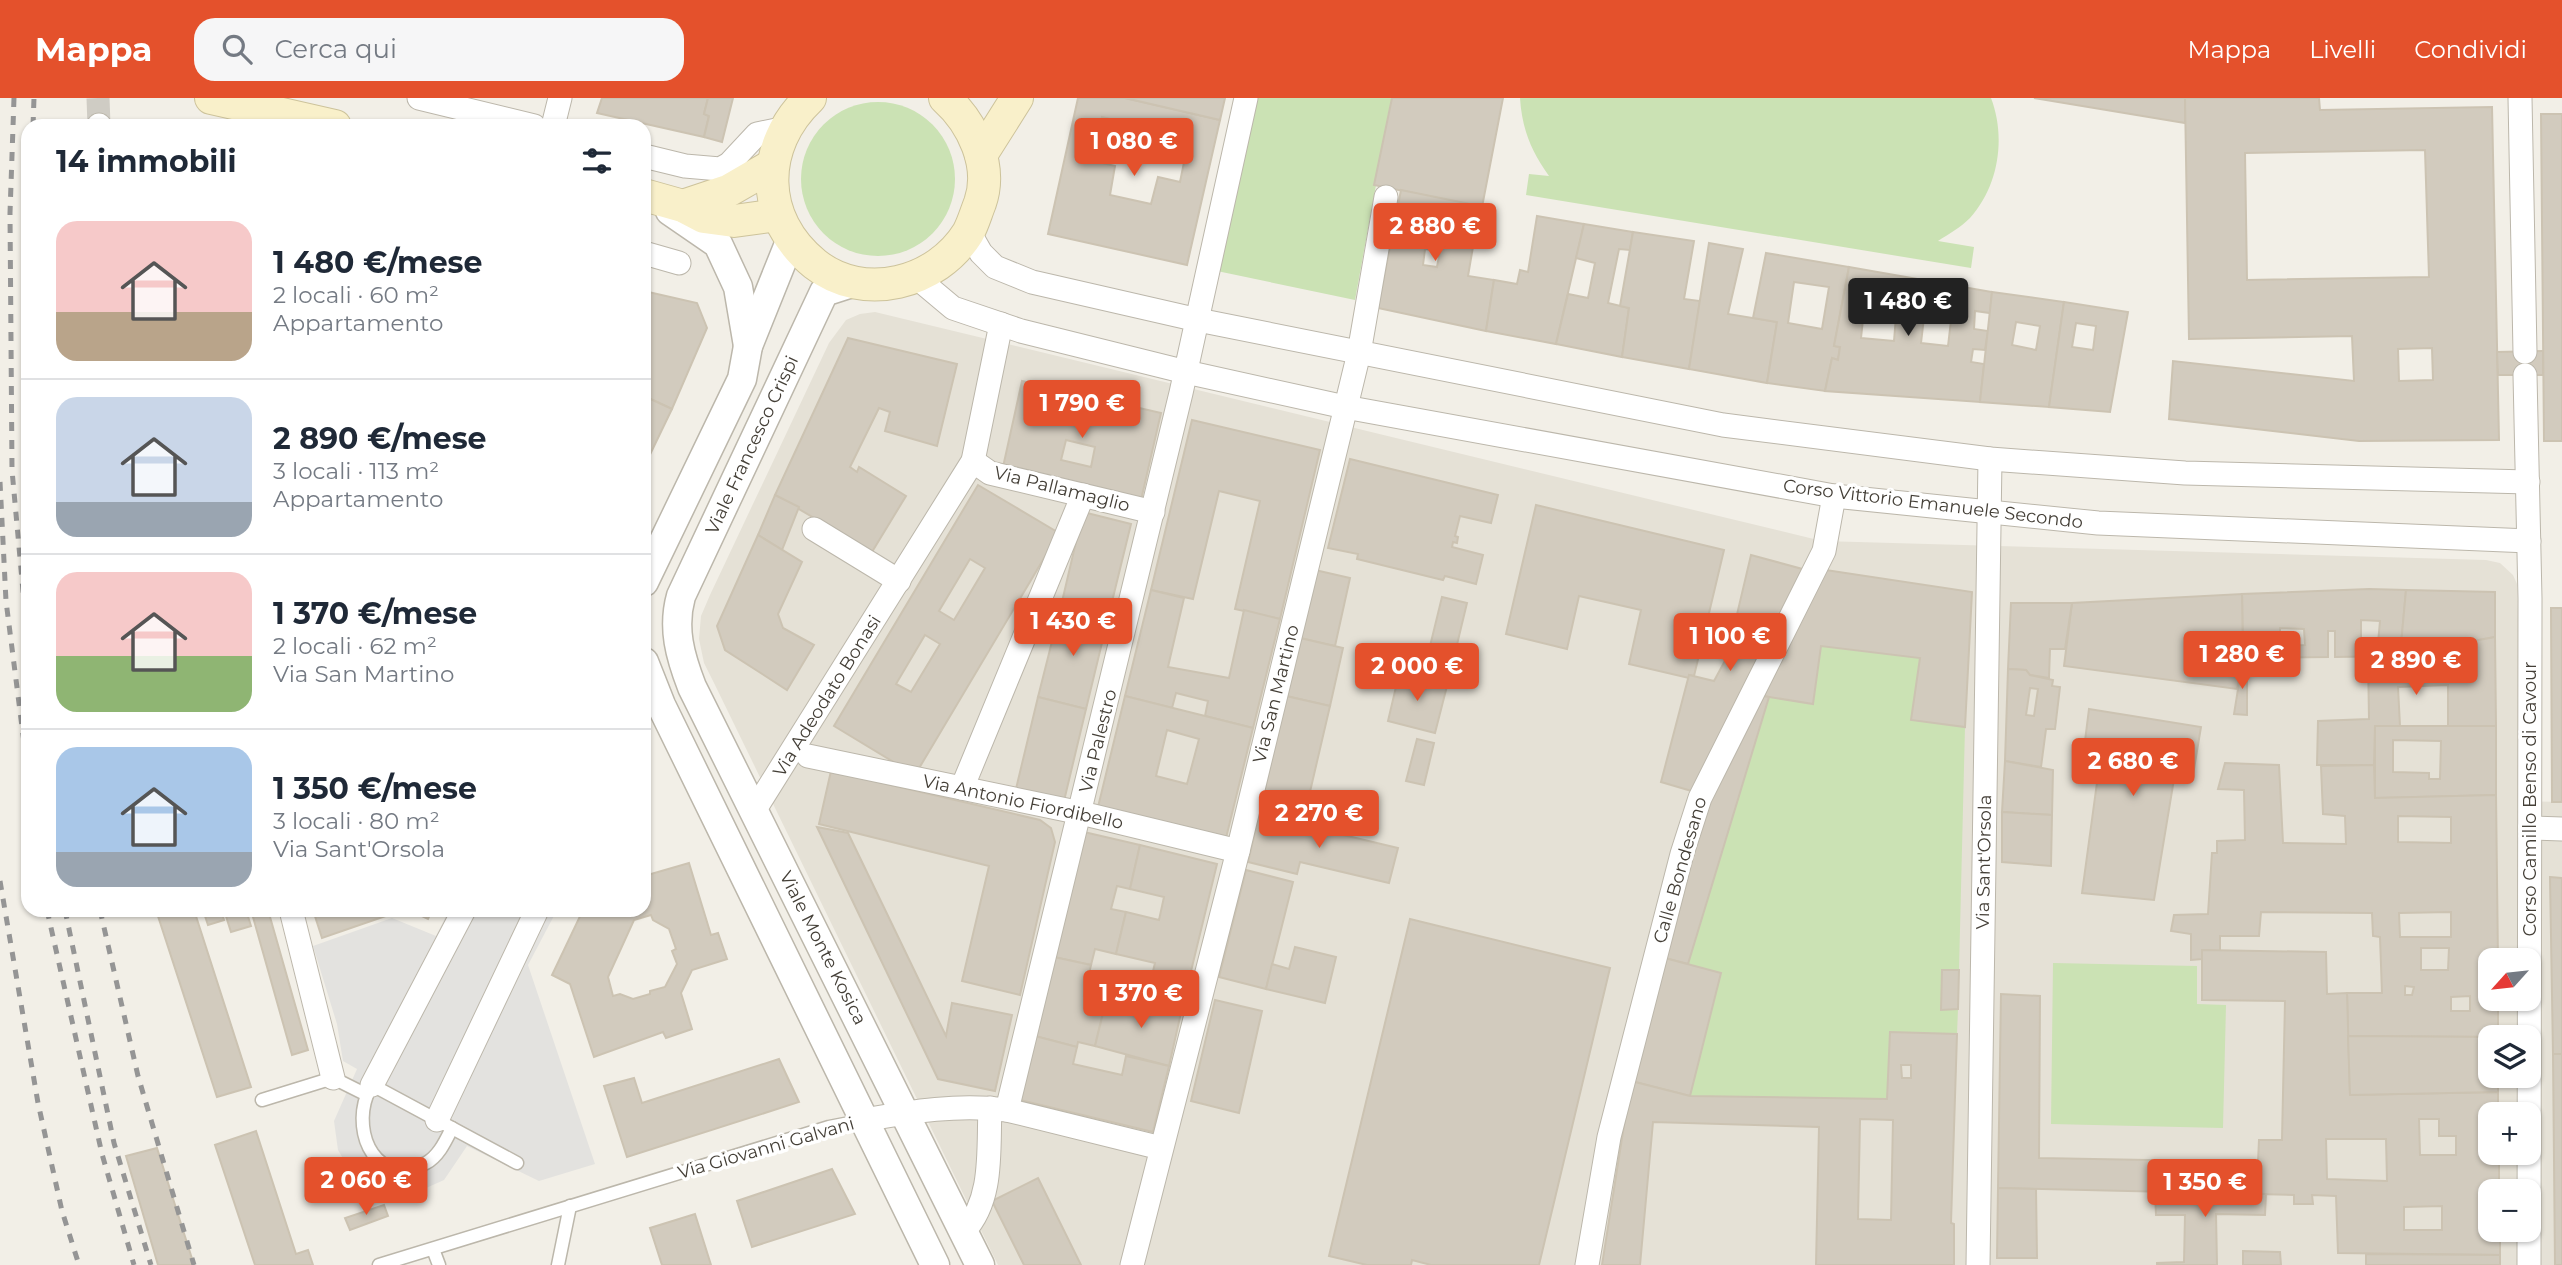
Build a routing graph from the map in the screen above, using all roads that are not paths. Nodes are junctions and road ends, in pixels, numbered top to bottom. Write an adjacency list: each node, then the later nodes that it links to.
1 (211, 98): 9 (main road)
2 (419, 98): 10 (street)
3 (560, 98): 11 (street)
4 (810, 98): 12 (main road)
5 (945, 98): 13 (main road)
6 (1017, 98): 13 (main road)
7 (1246, 98): 26 (street)
8 (2520, 98): 29 (street)
9 (304, 119)
10 (505, 119)
11 (555, 119)
12 (786, 128): 14 (street); 15 (main road)
13 (981, 155): 21 (main road)
14 (651, 158)
15 (773, 165): 19 (main road); 20 (main road)
16 (651, 197): 19 (main road)
17 (1386, 197): 30 (street)
18 (651, 199): 28 (street)
19 (683, 206): 20 (main road)
20 (784, 227): 25 (main road); 28 (street)
21 (969, 232): 24 (main road); 26 (street)
22 (651, 255): 23 (street)
23 (679, 263)
24 (916, 277): 25 (main road); 27 (street, Corso Vittorio Emanuele Secondo)
25 (855, 282): 45 (street, Viale Francesco Crispi)
26 (1198, 320): 30 (street); 31 (street)
27 (1001, 324): 31 (street, Corso Vittorio Emanuele Secondo); 35 (street, Via Adeodato Bonasi)
28 (748, 346): 43 (street)
29 (2525, 352)
30 (1359, 353): 33 (street); 34 (street)
31 (1186, 372): 33 (street, Corso Vittorio Emanuele Secondo); 39 (street, Via Palestro)
32 (2525, 375): 36 (street, Corso Camillo Benso di Cavour)
33 (1345, 407): 38 (street, Corso Vittorio Emanuele Secondo); 53 (street, Via San Martino)
34 (1990, 459): 36 (street); 40 (street, Via Sant'Orsola)
35 (973, 461): 37 (street, Via Pallamaglio); 44 (street, Via Adeodato Bonasi)
36 (2528, 482): 42 (street, Corso Camillo Benso di Cavour)
37 (1083, 495): 39 (street, Via Pallamaglio); 48 (street)
38 (1833, 496): 40 (street, Corso Vittorio Emanuele Secondo); 76 (street, Calle Bondesano)
39 (1153, 512): 50 (street, Via Palestro)
40 (1989, 513): 42 (street, Corso Vittorio Emanuele Secondo); 77 (street, Via Sant'Orsola)
41 (814, 528): 44 (street)
42 (2529, 541): 51 (street, Corso Camillo Benso di Cavour)
43 (651, 568)
44 (899, 581): 49 (street, Via Adeodato Bonasi)
45 (677, 628): 49 (street, Viale Monte Kosica)
46 (653, 710): 62 (street, Viale Monte Kosica)
47 (808, 756): 48 (street, Via Antonio Fiordibello)
48 (962, 788): 50 (street, Via Antonio Fiordibello)
49 (754, 811): 61 (street, Viale Monte Kosica)
50 (1080, 813): 53 (street, Via Antonio Fiordibello); 60 (street, Via Palestro)
51 (2530, 828): 52 (street); 78 (street, Corso Camillo Benso di Cavour)
52 (2562, 828)
53 (1238, 851): 64 (street, Via San Martino)
54 (293, 917): 57 (street)
55 (460, 917): 58 (street)
56 (534, 917): 63 (street)
57 (333, 1078): 58 (lane); 59 (lane)
58 (369, 1090): 63 (lane); 63 (lane)
59 (262, 1100)
60 (999, 1109): 61 (street, Via Giovanni Galvani); 64 (street, Via Giovanni Galvani); 67 (street, Via Palestro)
61 (905, 1113): 62 (street, Via Giovanni Galvani); 67 (street, Viale Monte Kosica)
62 (865, 1120): 66 (lane, Via Giovanni Galvani); 73 (street, Viale Monte Kosica)
63 (445, 1124): 65 (lane)
64 (1161, 1148): 75 (street, Via San Martino)
65 (517, 1163)
66 (570, 1206): 68 (lane, Via Giovanni Galvani); 72 (lane)
67 (964, 1231): 74 (street, Viale Monte Kosica)
68 (433, 1249): 69 (lane, Via Giovanni Galvani); 71 (lane)
69 (407, 1261): 70 (lane, Via Giovanni Galvani)
70 (380, 1265)
71 (439, 1265)
72 (558, 1265)
73 (936, 1265)
74 (980, 1265)
75 (1132, 1265)
76 (1587, 1265)
77 (1978, 1265)
78 (2529, 1265)

